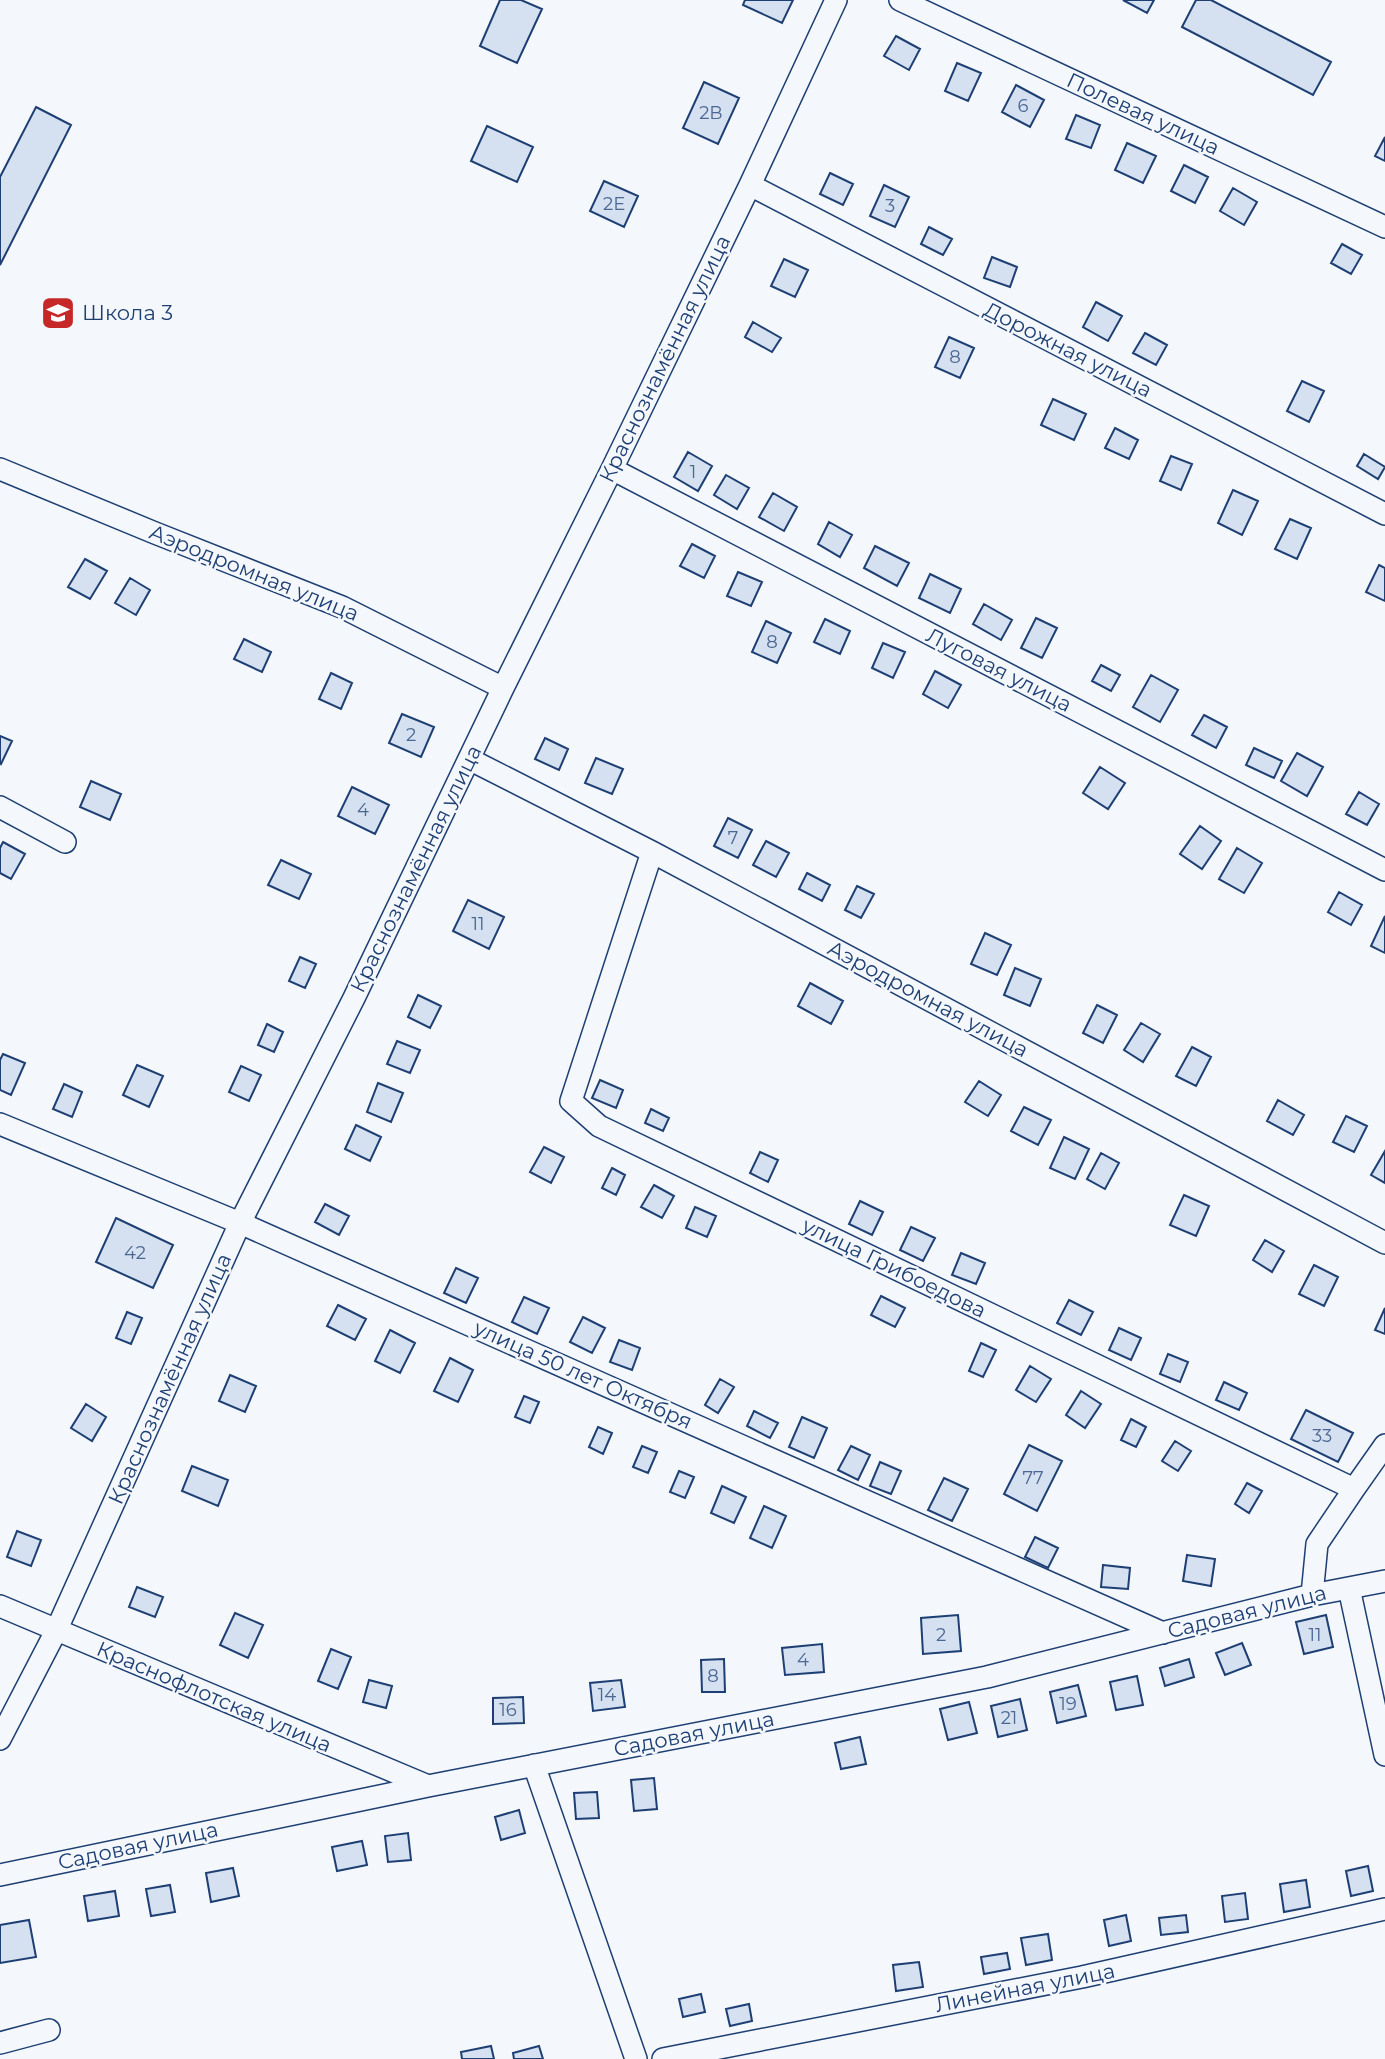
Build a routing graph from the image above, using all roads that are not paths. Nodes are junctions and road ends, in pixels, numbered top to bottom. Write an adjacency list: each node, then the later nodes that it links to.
1 (836, 0): 3 (street, Краснознамённая улица)
2 (900, 0): 4 (street, Полевая улица)
3 (750, 186): 6 (street, Краснознамённая улица); 7 (street, Дорожная улица)
4 (1385, 227)
5 (0, 468): 8 (street, Аэродромная улица)
6 (612, 469): 8 (street, Краснознамённая улица); 13 (street, Луговая улица)
7 (1385, 514)
8 (503, 688): 9 (street, Краснознамённая улица)
9 (469, 760): 12 (street, Аэродромная улица); 15 (street, Краснознамённая улица)
10 (0, 807): 11 (street)
11 (65, 842)
12 (652, 852): 16 (street, Аэродромная улица); 18 (street, улица Грибоедова)
13 (1385, 870)
14 (0, 1124): 15 (street, улица 50 лет Октября)
15 (240, 1223): 23 (street, Краснознамённая улица); 24 (street, улица 50 лет Октября)
16 (1385, 1243)
17 (1385, 1445): 18 (street)
18 (1354, 1489): 21 (street)
19 (1385, 1581): 20 (street, Садовая улица)
20 (1349, 1588): 21 (street, Садовая улица); 26 (street)
21 (1312, 1595): 24 (street, Садовая улица)
22 (0, 1606): 23 (street, Краснофлотская улица)
23 (56, 1631): 25 (street, Краснознамённая улица); 28 (street, Краснофлотская улица)
24 (1163, 1633): 27 (street, Садовая улица)
25 (0, 1739)
26 (1385, 1755)
27 (534, 1765): 28 (street, Садовая улица); 33 (street)
28 (428, 1786): 29 (street, Садовая улица)
29 (0, 1875)
30 (1385, 1909): 34 (street, Линейная улица)
31 (49, 2030): 32 (street)
32 (0, 2043)
33 (636, 2059)
34 (663, 2059)

